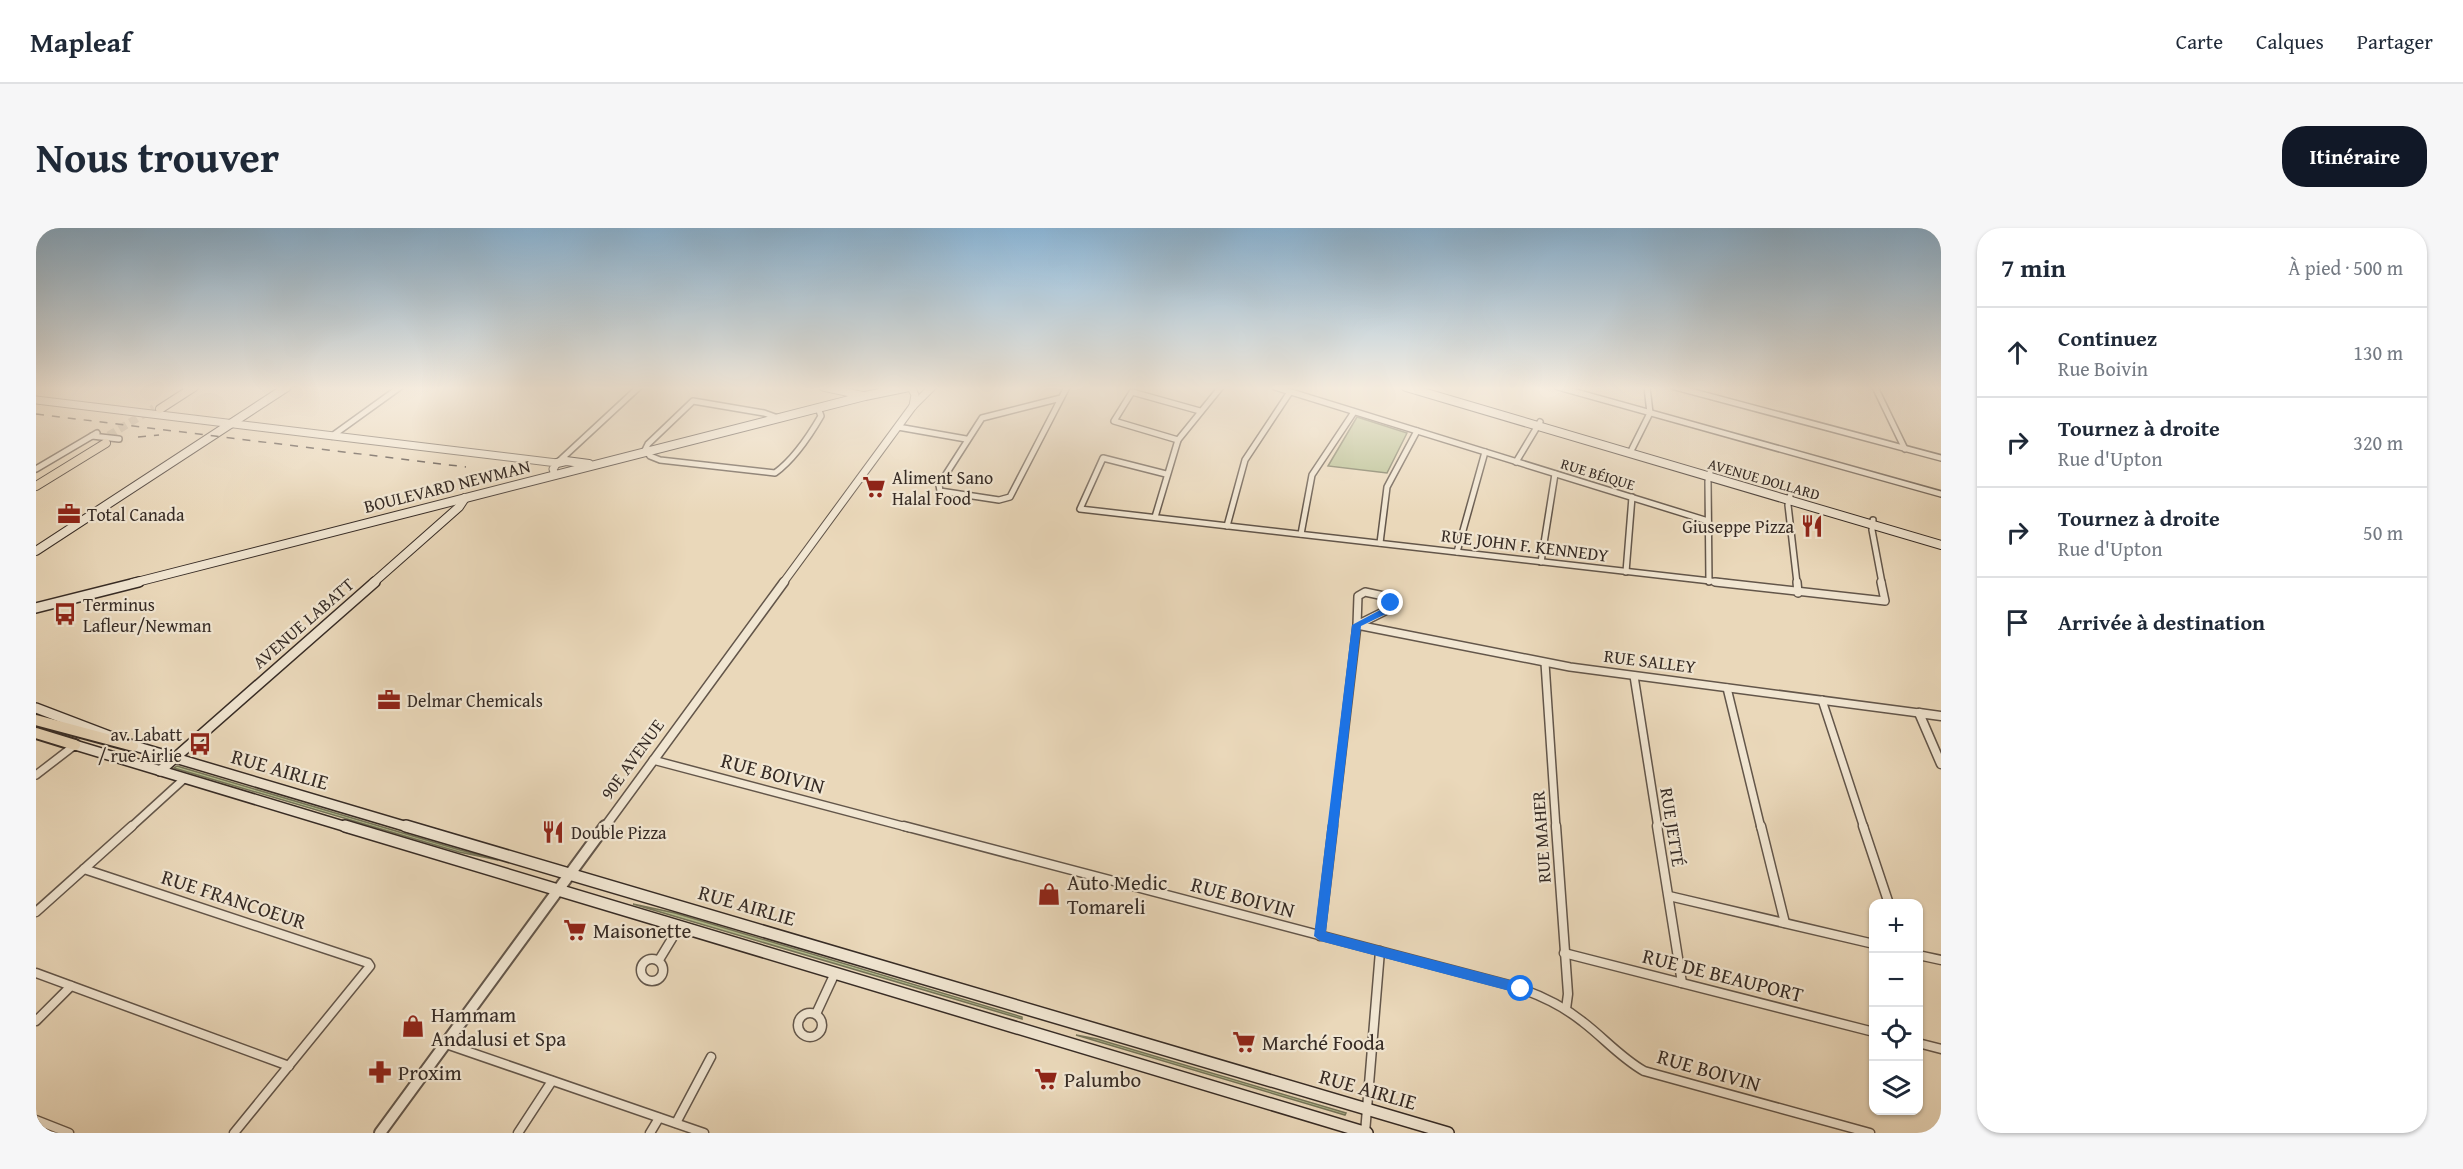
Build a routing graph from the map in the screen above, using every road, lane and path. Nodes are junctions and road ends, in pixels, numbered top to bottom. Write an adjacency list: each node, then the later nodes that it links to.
1 (223, 429): 56 (main road)
2 (275, 429): 24 (street)
3 (341, 429): 24 (street)
4 (592, 429): 34 (street)
5 (663, 429): 31 (street)
6 (734, 429): 31 (main road, BOULEVARD NEWMAN)
7 (813, 429): 31 (street)
8 (896, 429): 76 (street, 90E AVENUE)
9 (910, 429): 27 (street)
10 (974, 429): 27 (street)
11 (1045, 429): 27 (street)
12 (1142, 429): 28 (street)
13 (1186, 429): 28 (street)
14 (1265, 429): 51 (street)
15 (1343, 429): 52 (street)
16 (1411, 429): 23 (street, RUE BÉIQUE)
17 (1536, 429): 35 (street)
18 (1557, 429): 30 (main road, AVENUE DOLLARD)
19 (1642, 429): 30 (street)
20 (1708, 429): 44 (street)
21 (1832, 429): 29 (street)
22 (1895, 429): 29 (street)
23 (1417, 431): 32 (street, RUE BÉIQUE); 54 (street)
24 (332, 436): 34 (street)
25 (98, 438): 26 (street); 37 (street); 42 (highway); 43 (highway)
26 (119, 439)
27 (966, 440)
28 (1178, 440): 38 (street)
29 (1905, 449): 33 (street)
30 (1631, 451): 40 (main road, AVENUE DOLLARD)
31 (646, 452): 36 (main road, BOULEVARD NEWMAN)
32 (1485, 452): 35 (street, RUE BÉIQUE); 57 (street)
33 (1941, 458)
34 (556, 462): 36 (main road); 41 (street)
35 (1516, 462): 39 (street, RUE BÉIQUE)
36 (594, 465): 41 (main road, BOULEVARD NEWMAN)
37 (36, 469)
38 (1166, 474): 48 (street); 48 (street, RUE JOHN F. KENNEDY)
39 (1555, 474): 45 (street, RUE BÉIQUE); 58 (street)
40 (1710, 474): 47 (main road, AVENUE DOLLARD); 49 (street)
41 (555, 475): 46 (main road, BOULEVARD NEWMAN)
42 (36, 481)
43 (36, 486)
44 (1941, 494)
45 (1632, 497): 49 (street, RUE BÉIQUE); 59 (street)
46 (465, 498): 62 (main road, BOULEVARD NEWMAN); 75 (main road, AVENUE LABATT)
47 (1789, 498): 50 (main road, AVENUE DOLLARD); 61 (street)
48 (1155, 517): 51 (street, RUE JOHN F. KENNEDY)
49 (1708, 521): 60 (street)
50 (1873, 522): 53 (main road, AVENUE DOLLARD); 55 (main road, AVENUE DOLLARD); 61 (street, RUE JOHN F. KENNEDY)
51 (1227, 526): 52 (street, RUE JOHN F. KENNEDY)
52 (1301, 534): 54 (street, RUE JOHN F. KENNEDY)
53 (1941, 540)
54 (1380, 543): 57 (street, RUE JOHN F. KENNEDY)
55 (1941, 545)
56 (36, 551)
57 (1457, 552): 58 (street, RUE JOHN F. KENNEDY)
58 (1541, 562): 59 (street, RUE JOHN F. KENNEDY)
59 (1626, 572): 60 (street, RUE JOHN F. KENNEDY)
60 (1709, 582): 61 (street, RUE JOHN F. KENNEDY)
61 (1798, 593)
62 (36, 608)
63 (1357, 625): 63 (street); 64 (street, RUE SALLEY); 89 (street)
64 (1545, 663): 65 (street, RUE SALLEY); 92 (street, RUE MAHER)
65 (1634, 676): 66 (street, RUE SALLEY); 84 (street, RUE JETTÉ)
66 (1727, 688): 67 (street, RUE SALLEY); 87 (street)
67 (1822, 700): 69 (street, RUE SALLEY); 85 (street)
68 (36, 708): 74 (main road, RUE AIRLIE)
69 (1919, 713): 70 (street, RUE SALLEY); 77 (street)
70 (1941, 716)
71 (36, 720): 74 (highway)
72 (36, 734): 73 (highway)
73 (75, 746): 78 (main road, RUE AIRLIE); 79 (street)
74 (133, 746): 75 (main road, RUE AIRLIE)
75 (174, 758): 78 (main road, AVENUE LABATT); 82 (main road, RUE AIRLIE)
76 (653, 760): 82 (street, 90E AVENUE); 89 (street, RUE BOIVIN)
77 (1941, 764)
78 (160, 771): 80 (main road, RUE AIRLIE)
79 (36, 775)
80 (185, 778): 81 (street); 83 (main road, RUE AIRLIE)
81 (84, 869): 86 (street); 108 (street, RUE FRANCOEUR)
82 (570, 874): 83 (street, 90E AVENUE); 110 (main road, RUE AIRLIE)
83 (558, 890): 88 (main road, RUE AIRLIE); 104 (street, 90E AVENUE)
84 (1668, 896): 87 (street); 98 (street, RUE JETTÉ)
85 (1888, 899)
86 (36, 912)
87 (1785, 923): 90 (street)
88 (679, 927): 94 (street); 97 (main road, RUE AIRLIE)
89 (1320, 936): 91 (street, RUE BOIVIN)
90 (1869, 943)
91 (1380, 951): 100 (street, RUE BOIVIN); 110 (street)
92 (1564, 953): 98 (street, RUE DE BEAUPORT); 100 (street, RUE MAHER)
93 (1923, 956): 95 (street)
94 (658, 960)
95 (1941, 960)
96 (36, 973): 99 (street)
97 (835, 973): 101 (street); 120 (main road, RUE AIRLIE)
98 (1683, 983): 103 (street, RUE DE BEAUPORT)
99 (71, 986): 102 (street); 108 (street)
100 (1566, 1009): 122 (street, RUE BOIVIN)
101 (816, 1014)
102 (36, 1021)
103 (1869, 1031)
104 (446, 1044): 109 (street); 116 (street, 90E AVENUE)
105 (1923, 1044): 106 (street)
106 (1941, 1049)
107 (711, 1057): 113 (street)
108 (289, 1066): 115 (street)
109 (552, 1081): 111 (street); 117 (street)
110 (1367, 1109): 120 (street); 121 (main road, RUE AIRLIE)
111 (659, 1118): 113 (street); 118 (street)
112 (36, 1120): 114 (street)
113 (676, 1123): 119 (street)
114 (69, 1133)
115 (234, 1133)
116 (380, 1133)
117 (518, 1133)
118 (650, 1133)
119 (704, 1133)
120 (1365, 1133)
121 (1448, 1133)
122 (1870, 1133)

